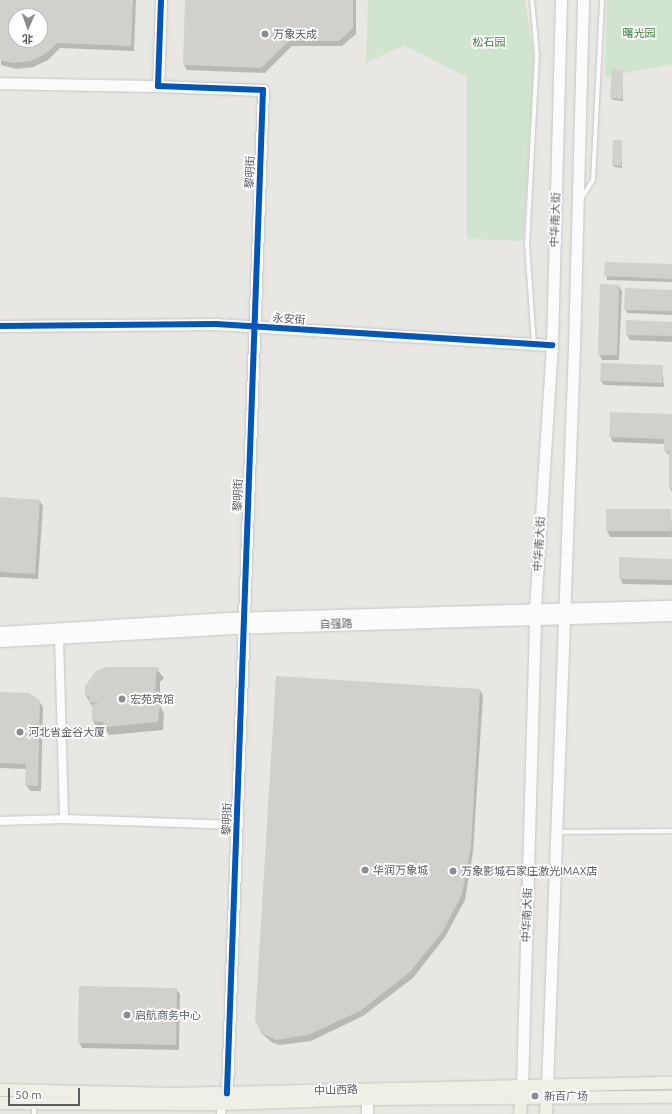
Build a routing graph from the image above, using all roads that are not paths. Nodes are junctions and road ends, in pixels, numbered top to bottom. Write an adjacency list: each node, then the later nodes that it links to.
1 (161, 0): 7 (main road)
2 (532, 0): 11 (lane)
3 (561, 0): 12 (main road, 中华南大街)
4 (583, 0): 8 (main road, 中华南大街)
5 (602, 0): 8 (lane)
6 (0, 83): 7 (main road)
7 (158, 86): 10 (main road, 黎明街)
8 (577, 205): 15 (main road, 中华南大街)
9 (0, 326): 10 (main road, 永安街)
10 (254, 326): 11 (main road, 永安街); 17 (main road, 黎明街)
11 (534, 344): 12 (main road, 永安街)
12 (552, 345): 14 (main road, 中华南大街)
13 (672, 606): 15 (main road, 自强路)
14 (535, 613): 15 (main road, 自强路); 17 (main road, 自强路); 29 (main road, 中华南大街)
15 (564, 613): 16 (main road, 自强路); 25 (main road, 中华南大街)
16 (672, 615)
17 (244, 622): 18 (main road, 自强路); 19 (main road, 自强路); 23 (main road, 黎明街)
18 (0, 632)
19 (59, 637): 20 (main road, 自强路); 21 (street)
20 (0, 641)
21 (64, 819): 22 (street); 23 (street)
22 (0, 821)
23 (236, 825): 28 (main road, 黎明街)
24 (672, 831): 25 (lane)
25 (556, 832): 30 (main road, 中华南大街)
26 (672, 1082): 30 (main road, 中山西路)
27 (0, 1090): 28 (main road, 中山西路)
28 (227, 1093): 29 (main road, 中山西路)
29 (522, 1093): 30 (main road, 中山西路); 32 (main road, 中山西路); 37 (main road)
30 (547, 1093): 31 (main road, 中山西路); 38 (main road)
31 (672, 1097)
32 (368, 1099): 35 (main road, 中山西路); 36 (main road)
33 (0, 1103): 34 (main road, 中山西路)
34 (34, 1109): 35 (main road, 中山西路)
35 (221, 1109)
36 (367, 1114)
37 (520, 1114)
38 (546, 1114)

